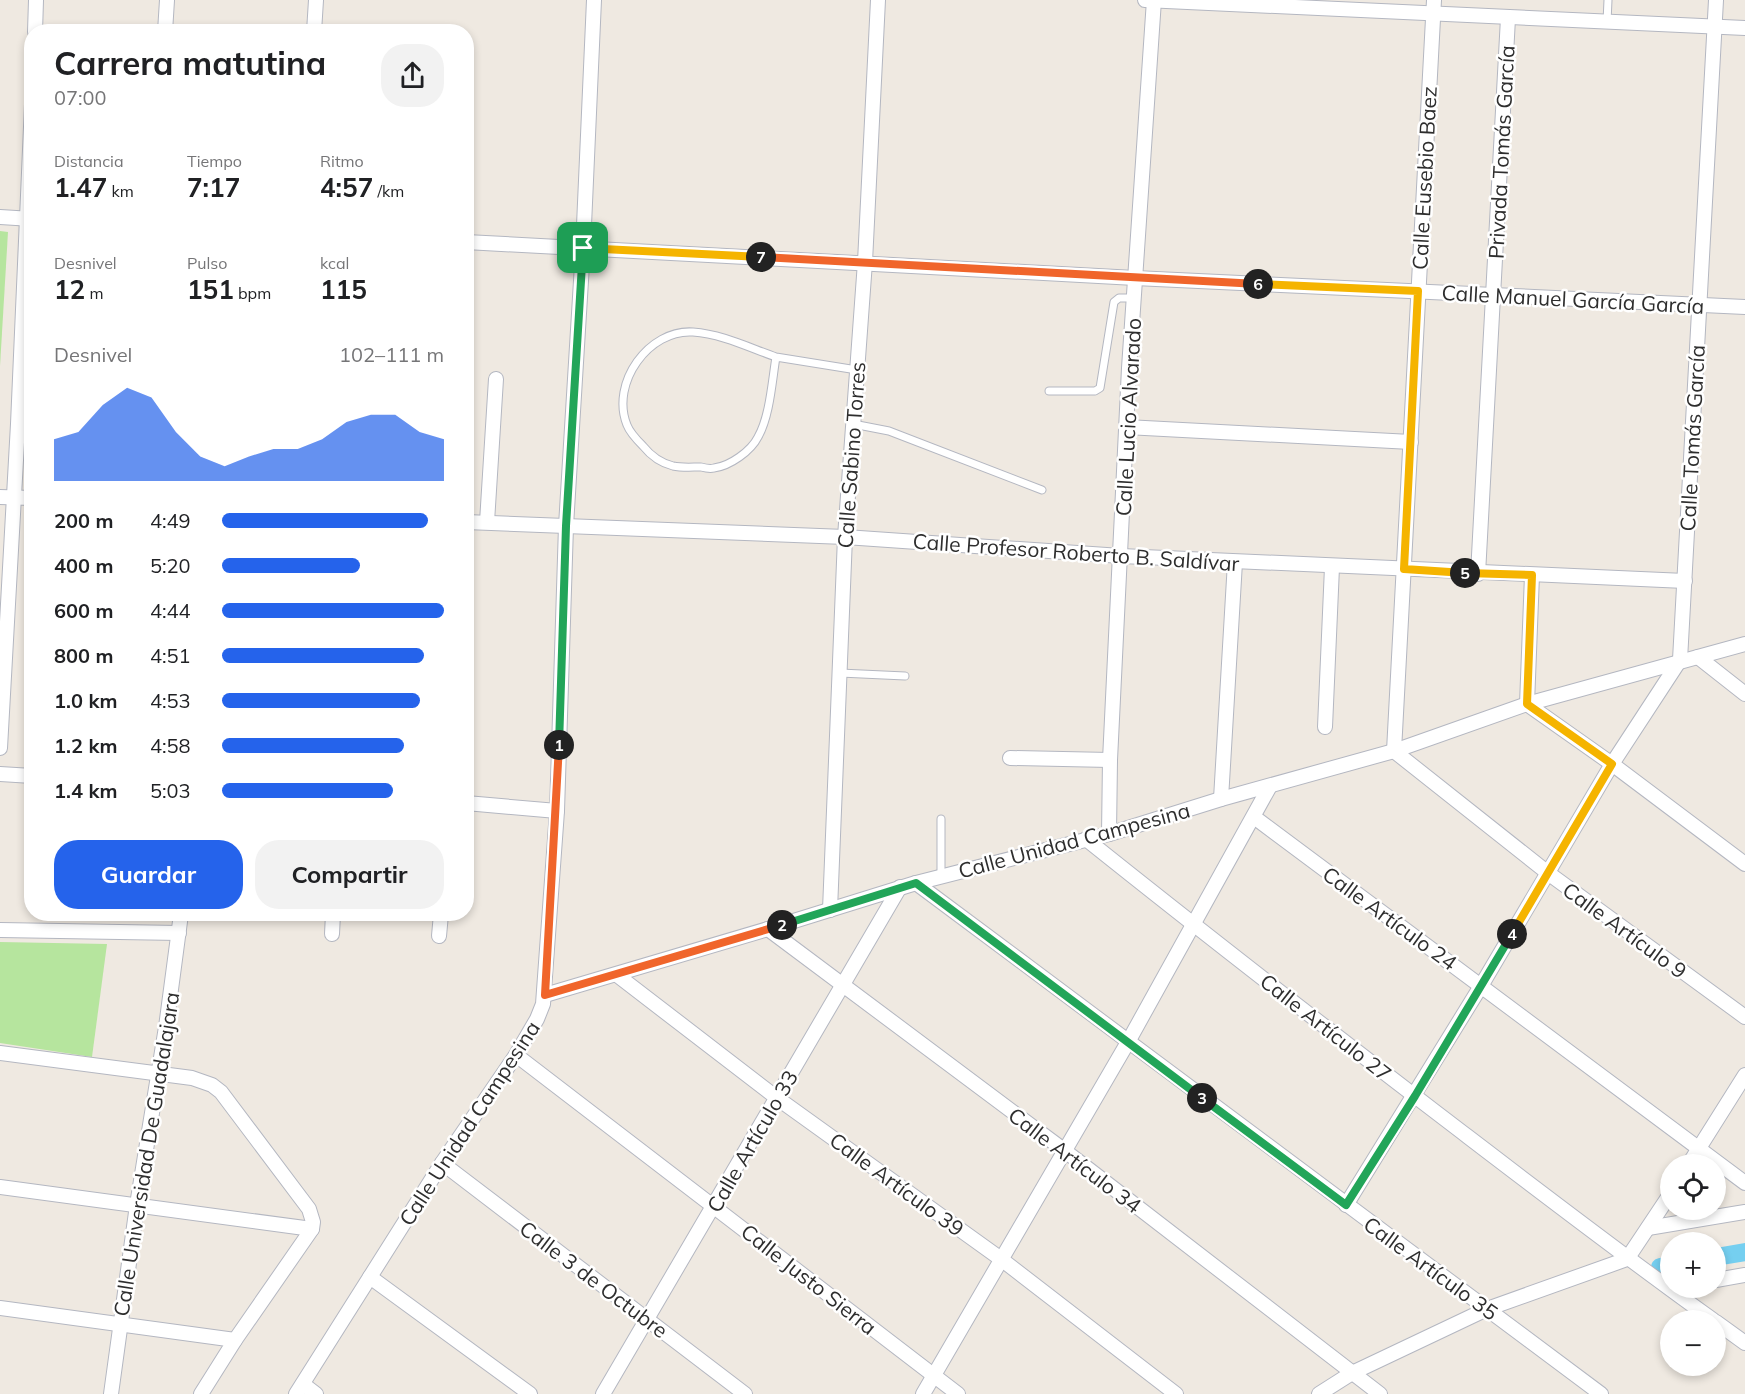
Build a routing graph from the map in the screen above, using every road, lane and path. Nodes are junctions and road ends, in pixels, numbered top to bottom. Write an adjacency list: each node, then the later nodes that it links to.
1 (36, 0): 14 (street)
2 (167, 0): 15 (street)
3 (316, 0): 16 (street)
4 (594, 0): 22 (street)
5 (878, 0): 23 (street, Calle Sabino Torres)
6 (1145, 0): 7 (street)
7 (1154, 0): 11 (street); 24 (street, Calle Lucio Alvarado)
8 (1434, 0): 11 (street, Calle Eusebio Baez)
9 (1608, 0): 13 (lane)
10 (1716, 0): 17 (street, Calle Tomás García)
11 (1433, 15): 12 (street); 25 (street, Calle Eusebio Baez)
12 (1508, 18): 13 (street); 26 (street, Privada Tomás García)
13 (1607, 22): 17 (street)
14 (35, 24)
15 (166, 24)
16 (314, 24)
17 (1715, 27): 18 (street); 28 (street, Calle Tomás García)
18 (1745, 28)
19 (0, 217): 20 (street)
20 (24, 219)
21 (474, 242): 22 (street, Calle Manuel García García)
22 (583, 248): 23 (street, Calle Manuel García García); 43 (street)
23 (865, 262): 24 (street, Calle Manuel García García); 31 (street, Calle Sabino Torres)
24 (1135, 279): 25 (street, Calle Manuel García García); 27 (street, Calle Lucio Alvarado)
25 (1418, 291): 26 (street, Calle Manuel García García); 37 (street, Calle Eusebio Baez)
26 (1494, 295): 28 (street, Calle Manuel García García); 49 (street, Privada Tomás García)
27 (1134, 298): 33 (lane); 35 (street, Calle Lucio Alvarado)
28 (1699, 305): 29 (street, Calle Manuel García García); 51 (street, Calle Tomás García)
29 (1745, 307)
30 (776, 357): 30 (lane); 31 (lane)
31 (857, 370): 34 (street, Calle Sabino Torres)
32 (496, 379): 42 (street)
33 (1049, 391)
34 (853, 424): 38 (lane); 44 (street, Calle Sabino Torres)
35 (1126, 427): 37 (street); 45 (street, Calle Lucio Alvarado)
36 (24, 428): 39 (street)
37 (1411, 441): 48 (street, Calle Eusebio Baez)
38 (1042, 490)
39 (7, 497): 40 (street); 60 (street)
40 (24, 498)
41 (474, 522): 42 (street, Calle Profesor Roberto B. Saldívar)
42 (487, 522): 43 (street, Calle Profesor Roberto B. Saldívar)
43 (566, 526): 44 (street, Calle Profesor Roberto B. Saldívar); 70 (street)
44 (845, 537): 45 (street, Calle Profesor Roberto B. Saldívar); 55 (street, Calle Sabino Torres)
45 (1120, 556): 46 (street, Calle Profesor Roberto B. Saldívar); 63 (street, Calle Lucio Alvarado)
46 (1235, 562): 47 (street, Calle Profesor Roberto B. Saldívar); 68 (street)
47 (1332, 567): 48 (street, Calle Profesor Roberto B. Saldívar); 59 (street)
48 (1404, 569): 49 (street, Calle Profesor Roberto B. Saldívar); 61 (street, Calle Eusebio Baez)
49 (1478, 573): 50 (street, Calle Profesor Roberto B. Saldívar)
50 (1532, 575): 51 (street, Calle Profesor Roberto B. Saldívar); 58 (street)
51 (1685, 582): 54 (street, Calle Tomás García)
52 (1745, 644): 53 (street, Calle Unidad Campesina)
53 (1698, 657): 54 (street, Calle Unidad Campesina); 57 (street)
54 (1680, 660): 58 (street, Calle Unidad Campesina); 64 (street)
55 (840, 673): 56 (lane); 80 (street, Calle Sabino Torres)
56 (905, 676)
57 (1745, 694)
58 (1527, 704): 61 (street, Calle Unidad Campesina); 64 (street)
59 (1325, 727)
60 (0, 748)
61 (1394, 751): 67 (street, Calle Unidad Campesina); 76 (street, Calle Artículo 9)
62 (1010, 758): 63 (street)
63 (1110, 760): 73 (street, Calle Lucio Alvarado)
64 (1612, 764): 75 (street); 76 (street)
65 (0, 774): 66 (street)
66 (24, 776)
67 (1270, 786): 68 (street, Calle Unidad Campesina); 71 (street)
68 (1221, 799): 73 (street, Calle Unidad Campesina)
69 (474, 804): 70 (street)
70 (557, 811): 93 (street)
71 (1254, 817): 84 (street); 92 (street, Calle Artículo 24)
72 (941, 819): 77 (lane)
73 (1109, 834): 74 (street, Calle Unidad Campesina)
74 (1086, 840): 77 (street, Calle Unidad Campesina); 84 (street, Calle Artículo 27)
75 (1745, 864)
76 (1548, 873): 92 (street); 94 (street, Calle Artículo 9)
77 (941, 876): 78 (street, Calle Unidad Campesina)
78 (916, 883): 79 (street, Calle Unidad Campesina); 95 (street, Calle Artículo 35)
79 (900, 887): 80 (street, Calle Unidad Campesina); 91 (street, Calle Artículo 33)
80 (830, 910): 85 (street, Calle Unidad Campesina)
81 (180, 921): 87 (street, Calle Universidad De Guadalajara)
82 (333, 921): 88 (street)
83 (440, 921): 89 (street)
84 (1194, 926): 95 (street); 100 (street, Calle Artículo 27)
85 (768, 929): 90 (street, Calle Unidad Campesina); 91 (street, Calle Artículo 34)
86 (0, 930): 87 (street)
87 (179, 933): 98 (street, Calle Universidad De Guadalajara)
88 (332, 934)
89 (439, 936)
90 (617, 975): 93 (street, Calle Unidad Campesina); 101 (street, Calle Artículo 39)
91 (843, 986): 101 (street, Calle Artículo 33); 103 (street, Calle Artículo 34)
92 (1482, 986): 100 (street); 102 (street, Calle Artículo 24)
93 (545, 995): 97 (street, Calle Unidad Campesina)
94 (1745, 1017)
95 (1128, 1042): 103 (street); 109 (street, Calle Artículo 35)
96 (0, 1053): 98 (street)
97 (516, 1055): 105 (street, Calle Unidad Campesina); 110 (street, Calle Justo Sierra)
98 (158, 1074): 108 (street, Calle Universidad De Guadalajara); 114 (street)
99 (1745, 1075): 102 (street)
100 (1415, 1096): 109 (street); 116 (street, Calle Artículo 27)
101 (777, 1098): 110 (street, Calle Artículo 33); 115 (street, Calle Artículo 39)
102 (1699, 1149): 104 (street); 106 (street, Calle Artículo 24)
103 (1065, 1151): 115 (street); 130 (street, Calle Artículo 34)
104 (1696, 1154)
105 (442, 1163): 118 (street, Calle Unidad Campesina); 125 (street, Calle 3 de Octubre)
106 (1745, 1183)
107 (0, 1187): 108 (street)
108 (137, 1205): 114 (street); 126 (street, Calle Universidad De Guadalajara)
109 (1346, 1205): 123 (street, Calle Artículo 35)
110 (715, 1206): 125 (street, Calle Artículo 33); 131 (street, Calle Justo Sierra)
111 (1660, 1210): 113 (street)
112 (1745, 1212): 113 (street)
113 (1648, 1228): 116 (street)
114 (312, 1229): 128 (street)
115 (1001, 1258): 131 (street); 141 (street, Calle Artículo 39)
116 (1628, 1259): 120 (street, Calle Artículo 27); 123 (street)
117 (1745, 1275): 119 (street)
118 (370, 1277): 132 (street, Calle Unidad Campesina); 136 (street)
119 (1726, 1278)
120 (1660, 1281)
121 (1684, 1298): 124 (street, Calle Artículo 27)
122 (0, 1308): 126 (street)
123 (1487, 1309): 130 (street); 144 (street, Calle Artículo 35)
124 (1699, 1310)
125 (647, 1319): 137 (street, Calle Artículo 33); 138 (street, Calle 3 de Octubre)
126 (120, 1325): 128 (street); 133 (street, Calle Universidad De Guadalajara)
127 (1726, 1330): 129 (street, Calle Artículo 27)
128 (235, 1340): 134 (street)
129 (1745, 1343)
130 (1352, 1373): 142 (street); 143 (street, Calle Artículo 34)
131 (934, 1376): 139 (street); 140 (street, Calle Justo Sierra)
132 (299, 1389): 135 (street)
133 (111, 1394)
134 (201, 1394)
135 (316, 1394)
136 (530, 1394)
137 (603, 1394)
138 (745, 1394)
139 (923, 1394)
140 (958, 1394)
141 (1176, 1394)
142 (1319, 1394)
143 (1380, 1394)
144 (1601, 1394)

